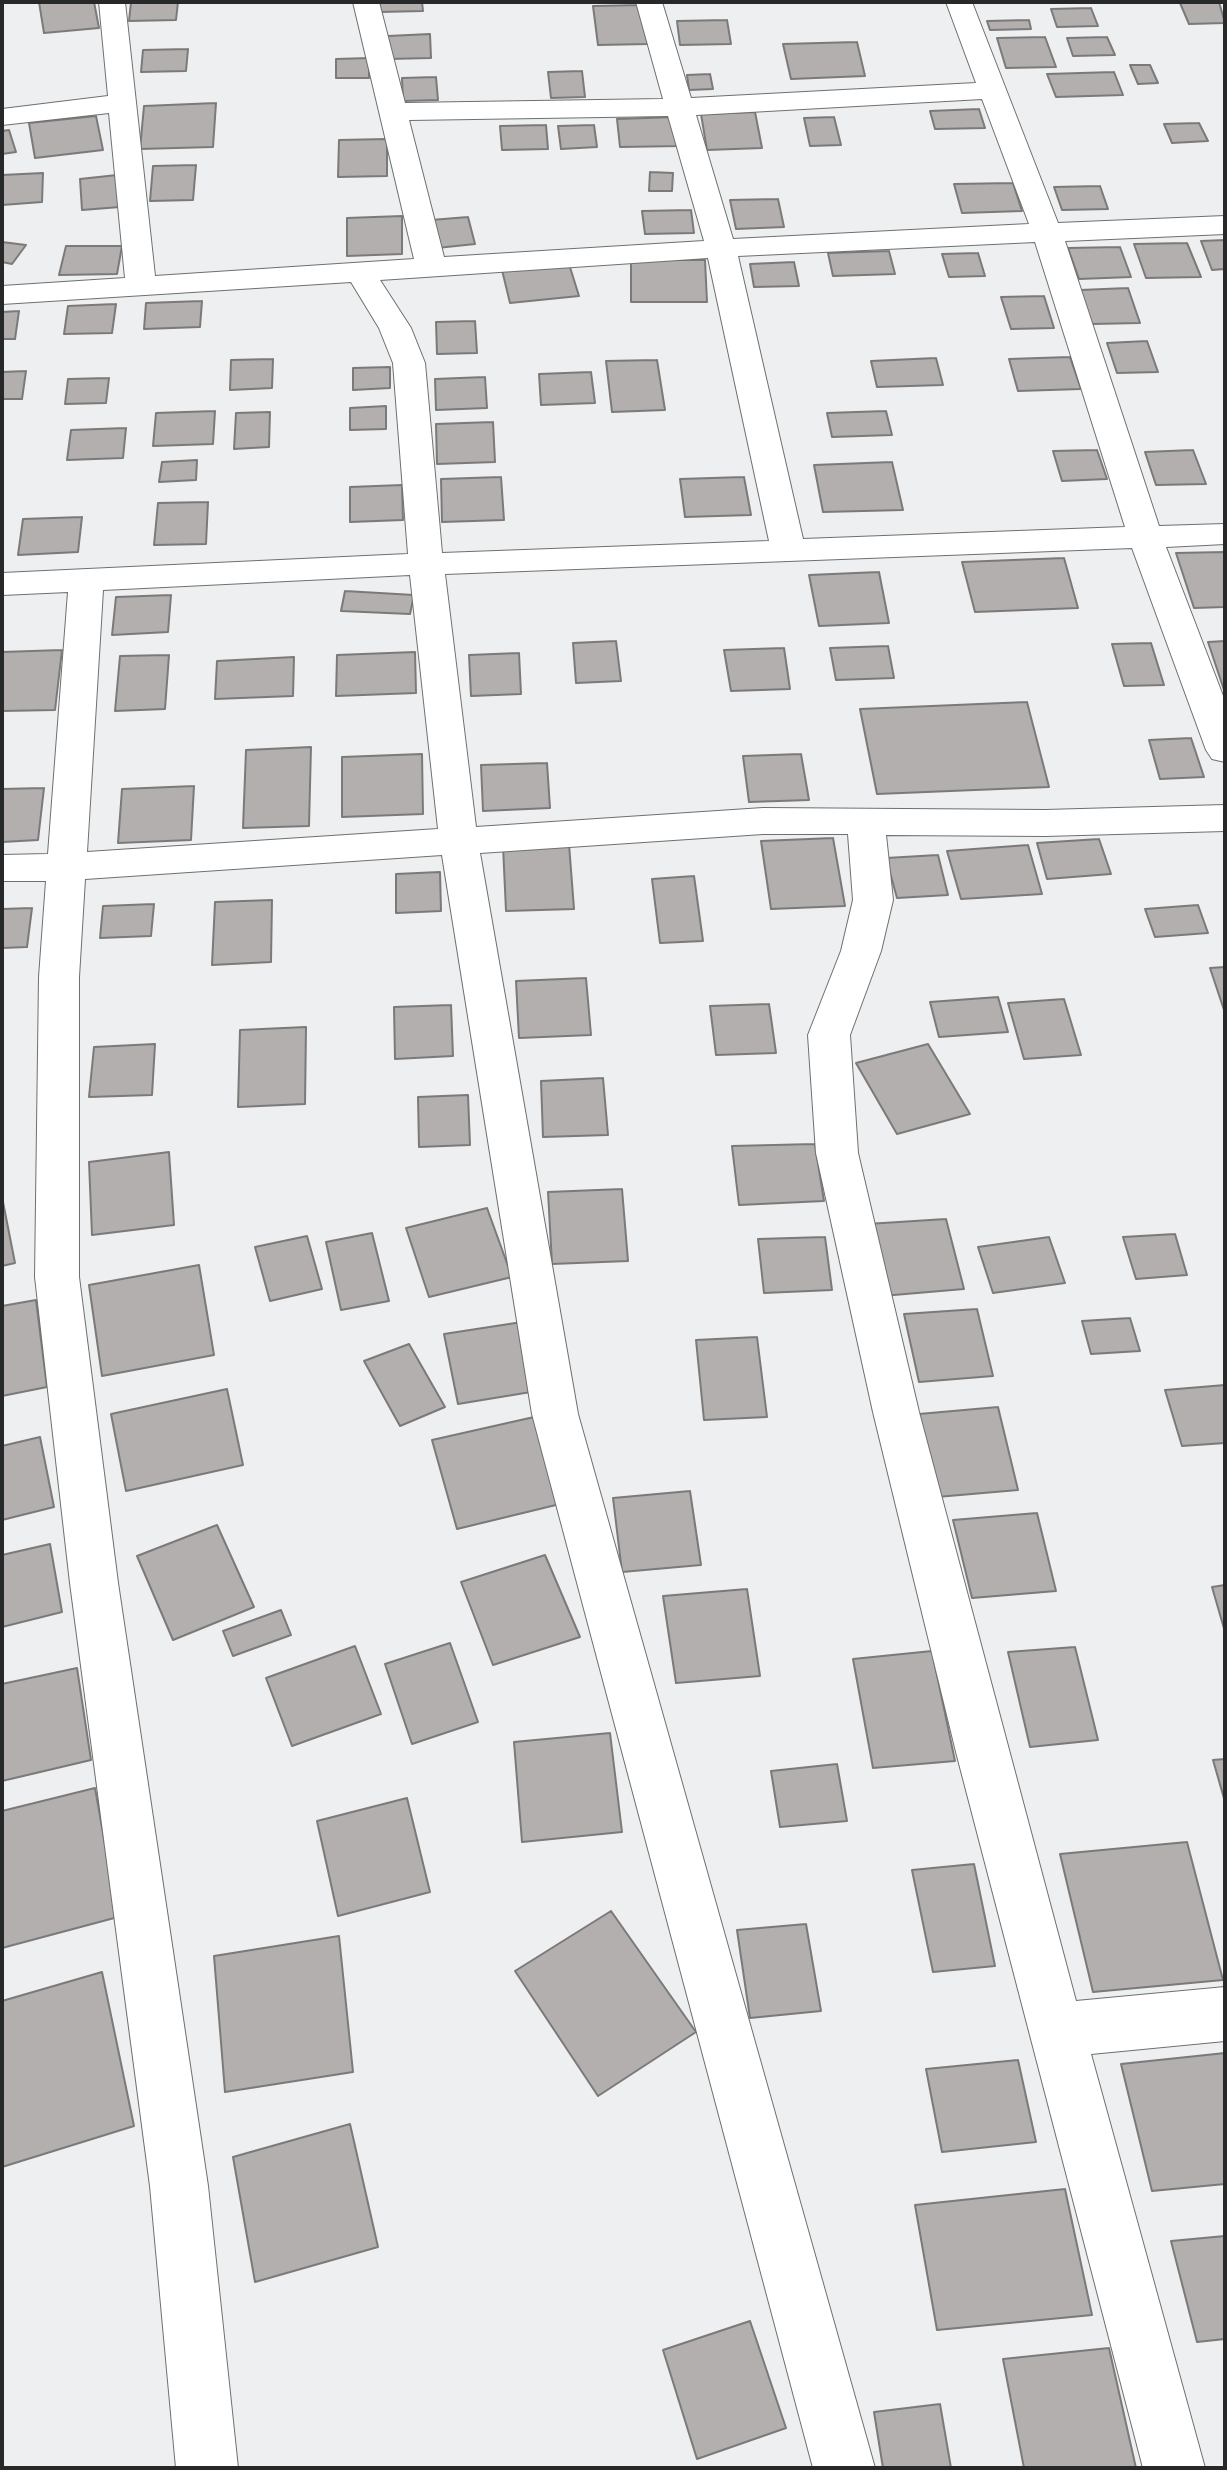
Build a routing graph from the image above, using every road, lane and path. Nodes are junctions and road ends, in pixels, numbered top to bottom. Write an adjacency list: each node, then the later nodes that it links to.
1 (112, 2): 6 (street)
2 (366, 2): 8 (street)
3 (649, 2): 7 (street)
4 (959, 2): 5 (street)
5 (993, 90): 7 (street); 11 (street)
6 (124, 103): 9 (street); 15 (street)
7 (679, 107): 8 (street); 12 (street)
8 (393, 112): 13 (street)
9 (2, 117)
10 (1225, 225): 11 (street)
11 (1047, 232): 12 (street); 18 (street)
12 (721, 249): 13 (street); 19 (street)
13 (432, 269): 14 (street)
14 (361, 274): 15 (street); 20 (street)
15 (141, 287): 16 (street)
16 (2, 295)
17 (1225, 534): 18 (street)
18 (1145, 536): 19 (street); 23 (street)
19 (788, 551): 20 (street)
20 (426, 564): 21 (street); 26 (street)
21 (86, 580): 22 (street); 27 (street)
22 (2, 584)
23 (1225, 750)
24 (1225, 818): 25 (street)
25 (866, 822): 26 (street); 30 (street)
26 (459, 841): 27 (street); 32 (street)
27 (67, 867): 28 (street); 31 (street)
28 (2, 868)
29 (1225, 2014): 30 (street)
30 (1055, 2030): 33 (street)
31 (207, 2468)
32 (844, 2468)
33 (1174, 2468)

